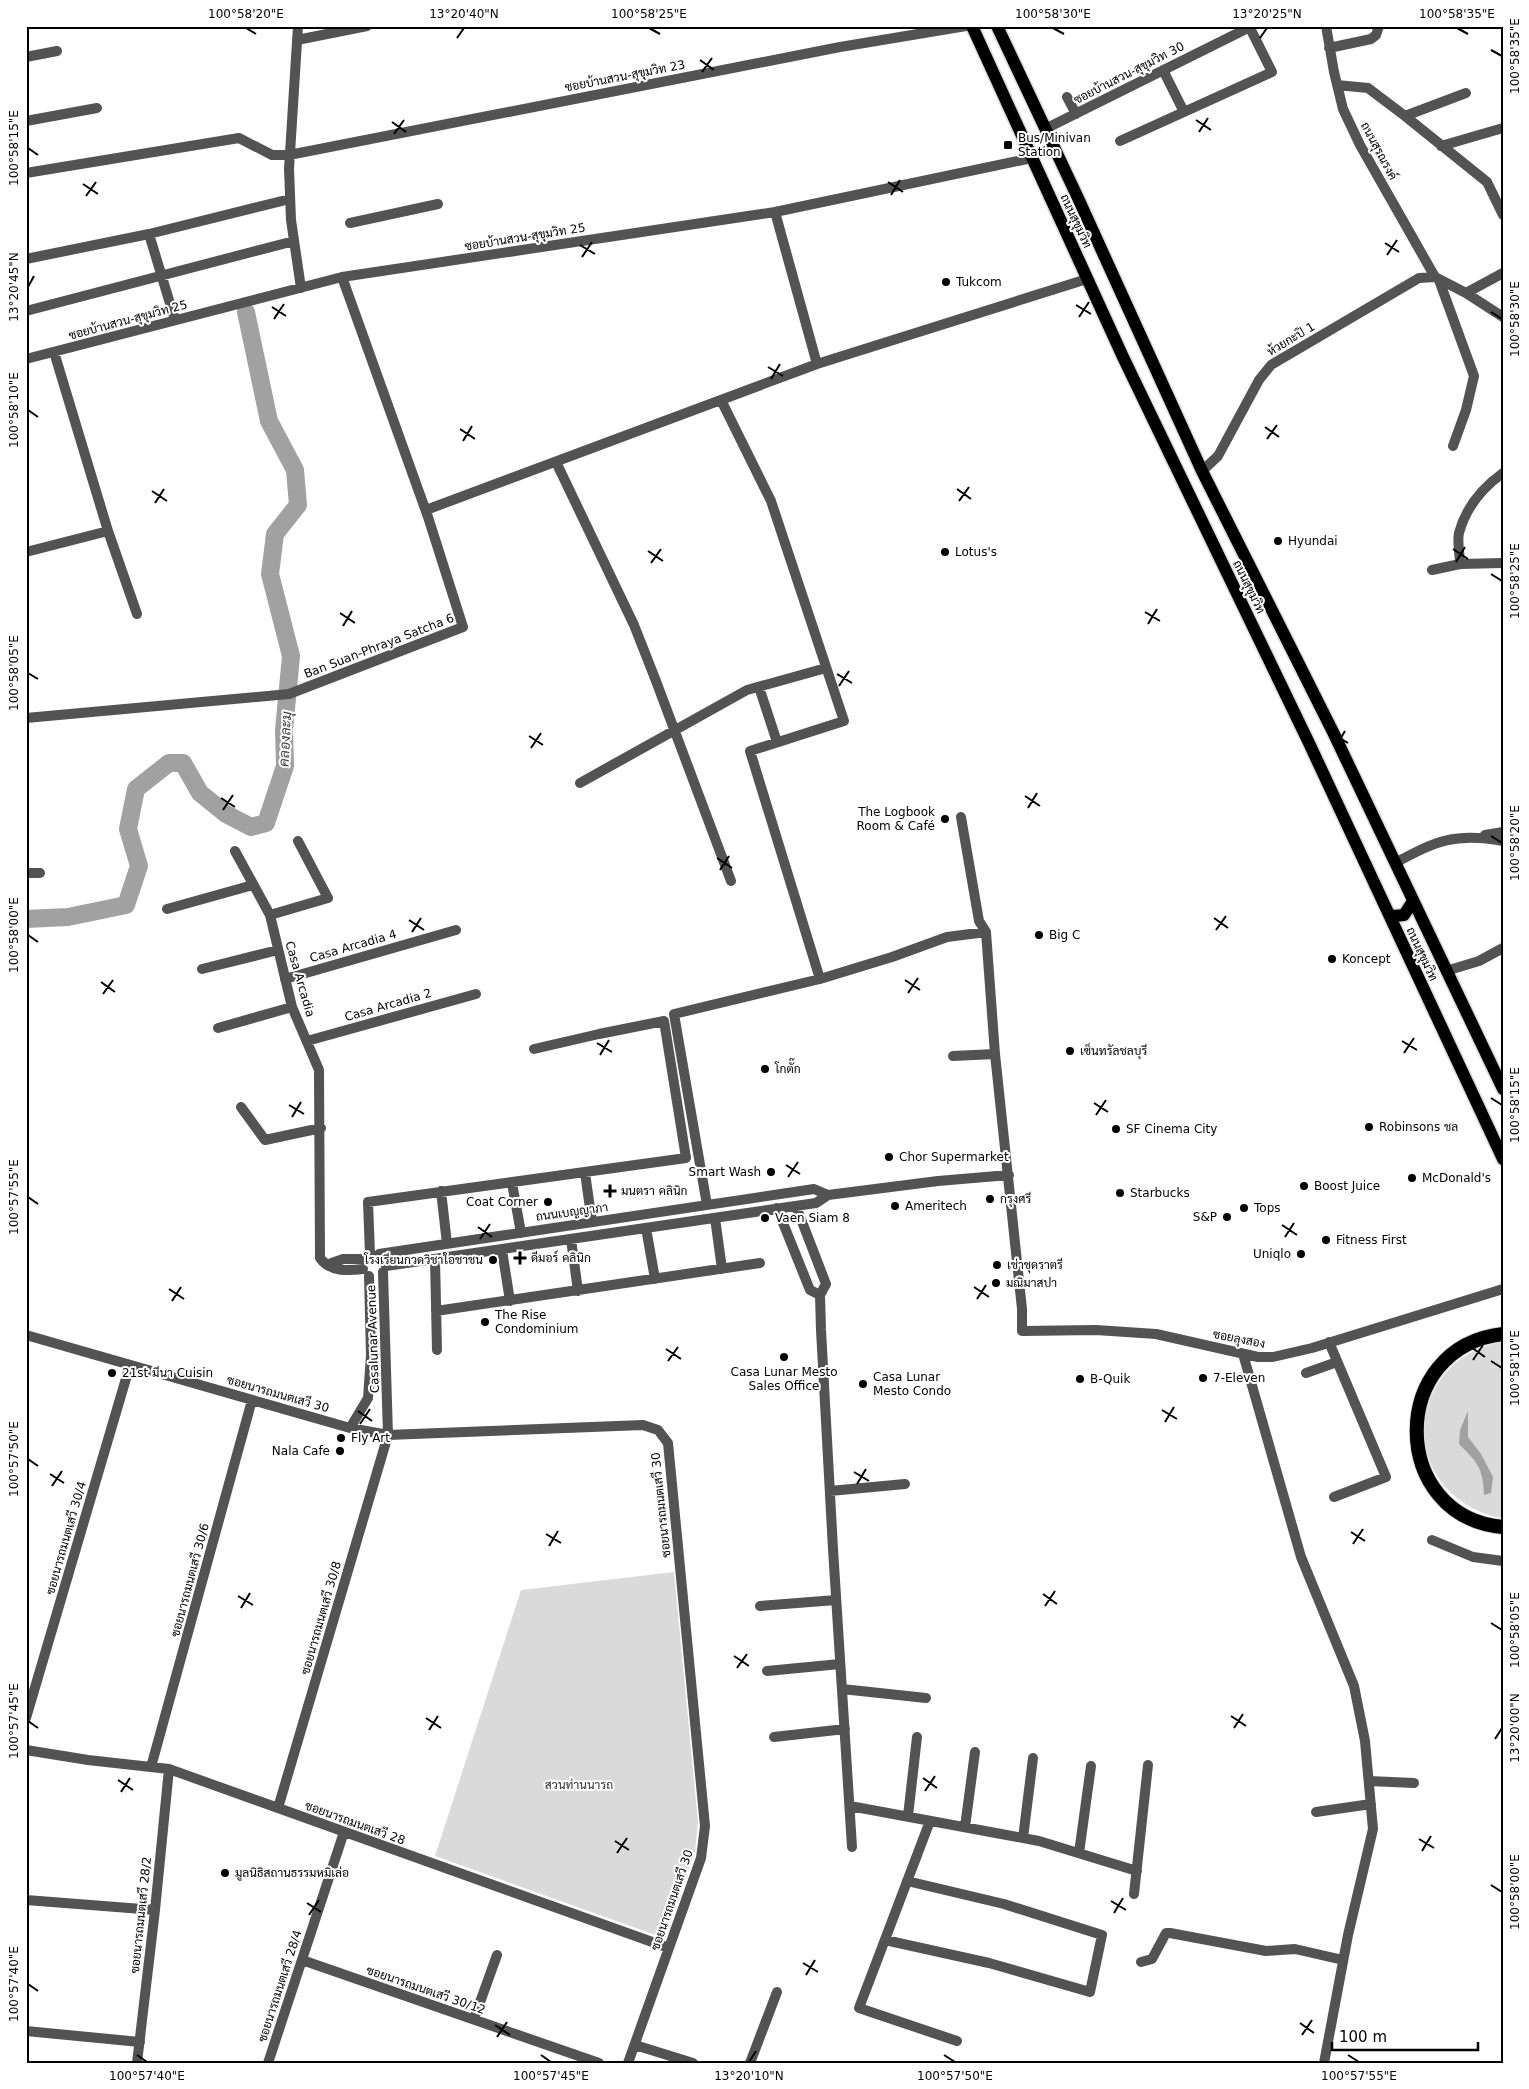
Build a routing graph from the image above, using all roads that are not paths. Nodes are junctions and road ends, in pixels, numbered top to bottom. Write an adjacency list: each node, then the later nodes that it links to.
1 (298, 26): 9 (street)
2 (367, 26): 9 (street)
3 (966, 26): 26 (street, ซอยบ้านสวน-สุขุมวิท 23)
4 (972, 26): 27 (main road, ถนนสุขุมวิท)
5 (996, 26): 23 (main road, ถนนสุขุมวิท)
6 (1326, 26): 10 (street, ถนนสุรณรงค์)
7 (1379, 26): 10 (street)
8 (1250, 27): 13 (street, ซอยบ้านสวน-สุขุมวิท 30); 18 (street)
9 (297, 40): 26 (street)
10 (1330, 48): 14 (street, ถนนสุรณรงค์)
11 (58, 51): 12 (street)
12 (26, 57)
13 (1163, 70): 18 (street); 19 (street, ซอยบ้านสวน-สุขุมวิท 30)
14 (1337, 85): 20 (street); 41 (street, ถนนสุรณรงค์)
15 (1466, 93): 20 (street)
16 (1067, 97): 19 (street)
17 (97, 108): 21 (street)
18 (1184, 112): 24 (street)
19 (1076, 114): 23 (street, ซอยบ้านสวน-สุขุมวิท 30)
20 (1405, 116): 25 (street)
21 (26, 121)
22 (1503, 128): 25 (street)
23 (1045, 129): 53 (main road, ถนนสุขุมวิท)
24 (1120, 141)
25 (1442, 146): 32 (street)
26 (289, 154): 28 (street, ซอยบ้านสวน-สุขุมวิท 23); 29 (street)
27 (1032, 158): 31 (street, ซอยบ้านสวน-สุขุมวิท 25); 40 (main road, ถนนสุขุมวิท)
28 (26, 173)
29 (290, 199): 34 (street); 35 (street)
30 (438, 204): 33 (street)
31 (775, 212): 39 (street, ซอยบ้านสวน-สุขุมวิท 25); 49 (street)
32 (1503, 215)
33 (350, 223)
34 (149, 234): 36 (street); 38 (street)
35 (294, 240): 38 (street); 42 (street)
36 (26, 260)
37 (1503, 274): 43 (street)
38 (161, 277): 44 (street); 46 (street)
39 (342, 277): 42 (street, ซอยบ้านสวน-สุขุมวิท 25); 55 (street, Ban Suan-Phraya Satcha 6)
40 (1087, 279): 49 (street); 81 (main road, ถนนสุขุมวิท)
41 (1437, 279): 43 (street); 51 (street, ถนนสุรณรงค์); 53 (street, ห้วยกะปิ 1)
42 (302, 288): 46 (street, ซอยบ้านสวน-สุขุมวิท 25)
43 (1466, 293): 45 (street)
44 (26, 311)
45 (1503, 317)
46 (175, 320): 47 (street, ซอยบ้านสวน-สุขุมวิท 25)
47 (54, 352): 48 (street, ซอยบ้านสวน-สุขุมวิท 25); 56 (street)
48 (26, 359)
49 (818, 364): 50 (street)
50 (720, 400): 52 (street); 62 (street)
51 (1453, 446)
52 (556, 462): 55 (street); 65 (street)
53 (1202, 471): 74 (main road, ถนนสุขุมวิท)
54 (1503, 473): 59 (street)
55 (426, 510): 64 (street, Ban Suan-Phraya Satcha 6)
56 (108, 531): 57 (street); 61 (street)
57 (26, 552)
58 (1503, 563): 59 (street)
59 (1460, 564): 60 (street)
60 (1432, 570)
61 (137, 614)
62 (826, 668): 63 (street); 66 (street)
63 (759, 687): 65 (street); 66 (street)
64 (26, 718)
65 (674, 732): 67 (street); 77 (street)
66 (777, 742): 90 (street)
67 (580, 783)
68 (961, 817): 84 (street)
69 (1503, 832): 70 (street)
70 (1479, 836): 72 (street); 74 (street)
71 (298, 841): 82 (street)
72 (1503, 841)
73 (234, 850): 78 (street, Casa Arcadia)
74 (1395, 863): 79 (main road, ถนนสุขุมวิท)
75 (26, 873): 76 (street)
76 (40, 874)
77 (731, 881)
78 (253, 885): 80 (street); 82 (street, Casa Arcadia)
79 (1413, 901): 81 (main road); 88 (main road, ถนนสุขุมวิท)
80 (167, 909)
81 (1388, 914): 102 (main road, ถนนสุขุมวิท)
82 (270, 915): 86 (street, Casa Arcadia)
83 (456, 930): 89 (street, Casa Arcadia 4)
84 (986, 932): 90 (street); 96 (street)
85 (1503, 948): 88 (street)
86 (278, 950): 87 (street); 89 (street, Casa Arcadia)
87 (202, 969)
88 (1446, 971): 98 (main road, ถนนสุขุมวิท)
89 (285, 979): 92 (street, Casa Arcadia)
90 (820, 979): 108 (street)
91 (476, 994): 94 (street, Casa Arcadia 2)
92 (292, 1007): 93 (street); 94 (street, Casa Arcadia)
93 (218, 1028)
94 (307, 1041): 101 (street, Casa Arcadia)
95 (534, 1049): 103 (street)
96 (996, 1054): 97 (street); 104 (street)
97 (953, 1056)
98 (1500, 1076): 99 (main road, ถนนสุขุมวิท)
99 (1503, 1090)
100 (242, 1107): 101 (street)
101 (320, 1128): 123 (street, Casa Arcadia)
102 (1503, 1159)
103 (585, 1173): 105 (street); 113 (street)
104 (1009, 1175): 107 (street, ถนนเบญญาภา); 137 (street, ซอยลุงสอง)
105 (512, 1183): 106 (street); 117 (street)
106 (441, 1191): 120 (street); 123 (street, Casalunar Avenue)
107 (828, 1195): 108 (street, ถนนเบญญาภา); 109 (street, ถนนเบญญาภา)
108 (707, 1205): 110 (street, ถนนเบญญาภา)
109 (796, 1206): 111 (street, ถนนเบญญาภา); 130 (street)
110 (686, 1208): 113 (street, ถนนเบญญาภา); 114 (street)
111 (777, 1208): 112 (street, ถนนเบญญาภา); 130 (street)
112 (715, 1218): 114 (street, ถนนเบญญาภา); 126 (street)
113 (592, 1222): 116 (street, ถนนเบญญาภา)
114 (688, 1222): 115 (street, ถนนเบญญาภา)
115 (646, 1228): 118 (street, ถนนเบญญาภา); 127 (street)
116 (542, 1230): 117 (street, ถนนเบญญาภา); 119 (street)
117 (521, 1233): 120 (street, ถนนเบญญาภา)
118 (571, 1240): 119 (street, ถนนเบญญาภา); 129 (street)
119 (544, 1243): 121 (street, ถนนเบญญาภา)
120 (447, 1244): 123 (street, ถนนเบญญาภา)
121 (502, 1250): 122 (street, ถนนเบญญาภา); 131 (street)
122 (435, 1260): 125 (street, ถนนเบญญาภา); 132 (street)
123 (369, 1262): 125 (street); 125 (street, ถนนเบญญาภา); 138 (street, Casalunar Avenue)
124 (760, 1263): 126 (street)
125 (385, 1269): 139 (street, Casalunar Avenue)
126 (722, 1269): 127 (street)
127 (655, 1279): 129 (street)
128 (1503, 1289): 135 (street, ซอยลุงสอง)
129 (578, 1291): 131 (street)
130 (820, 1295): 147 (street)
131 (510, 1301): 132 (street)
132 (436, 1311): 136 (street)
133 (26, 1334): 141 (street, ซอยนารถมนตเสวี 30)
134 (1503, 1334): 149 (highway)
135 (1329, 1342): 137 (street, ซอยลุงสอง); 140 (street)
136 (437, 1350)
137 (1243, 1354): 169 (street)
138 (371, 1355): 139 (street); 144 (street, Casalunar Avenue)
139 (386, 1356): 145 (street, Casalunar Avenue)
140 (1337, 1362): 142 (street); 148 (street)
141 (130, 1365): 143 (street, ซอยนารถมนตเสวี 30); 158 (street, ซอยนารถมนตเสวี 30/4)
142 (1306, 1373)
143 (252, 1400): 144 (street, ซอยนารถมนตเสวี 30); 167 (street, ซอยนารถมนตเสวี 30/6)
144 (350, 1428): 145 (street, ซอยนารถมนตเสวี 30)
145 (388, 1435): 173 (street, ซอยนารถมนตเสวี 30/8); 188 (street, ซอยนารถมนตเสวี 30)
146 (905, 1484): 147 (street)
147 (830, 1491): 152 (street)
148 (1334, 1497)
149 (1503, 1527)
150 (1432, 1540): 151 (street)
151 (1503, 1562)
152 (836, 1600): 153 (street); 154 (street)
153 (760, 1606)
154 (840, 1664): 155 (street); 156 (street)
155 (767, 1672)
156 (842, 1689): 157 (street); 159 (street)
157 (926, 1698)
158 (26, 1718)
159 (844, 1730): 160 (street); 172 (street)
160 (774, 1737)
161 (917, 1737): 175 (street)
162 (26, 1750): 167 (street, ซอยนารถมนตเสวี 28)
163 (975, 1752): 177 (street)
164 (1033, 1758): 179 (street)
165 (1148, 1765): 182 (street)
166 (1090, 1766): 181 (street)
167 (151, 1768): 168 (street, ซอยนารถมนตเสวี 28)
168 (169, 1770): 173 (street, ซอยนารถมนตเสวี 28); 186 (street, ซอยนารถมนตเสวี 28/2)
169 (1369, 1781): 170 (street); 171 (street)
170 (1414, 1783)
171 (1371, 1804): 174 (street); 191 (street)
172 (850, 1806): 175 (street); 180 (street)
173 (278, 1808): 178 (street, ซอยนารถมนตเสวี 28)
174 (1316, 1812)
175 (908, 1816): 176 (street)
176 (930, 1820): 177 (street); 183 (street)
177 (965, 1827): 179 (street)
178 (344, 1832): 188 (street, ซอยนารถมนตเสวี 28); 190 (street, ซอยนารถมนตเสวี 28/4)
179 (1023, 1838): 181 (street)
180 (852, 1847)
181 (1079, 1854): 182 (street)
182 (1137, 1871): 184 (street)
183 (907, 1882): 187 (street); 187 (street)
184 (1134, 1894)
185 (26, 1900): 186 (street)
186 (155, 1910): 197 (street, ซอยนารถมนตเสวี 28/2)
187 (885, 1940): 196 (street)
188 (669, 1948): 198 (street, ซอยนารถมนตเสวี 30)
189 (497, 1955): 194 (street)
190 (302, 1960): 194 (street, ซอยนารถมนตเสวี 30/12); 200 (street, ซอยนารถมนตเสวี 28/4)
191 (1343, 1960): 192 (street); 205 (street)
192 (1141, 1962)
193 (777, 1992): 204 (street)
194 (474, 2019): 201 (street, ซอยนารถมนตเสวี 30/12)
195 (26, 2031): 197 (street)
196 (957, 2041)
197 (140, 2042): 199 (street, ซอยนารถมนตเสวี 28/2)
198 (635, 2045): 202 (street, ซอยนารถมนตเสวี 30); 203 (street)
199 (137, 2063)
200 (268, 2063)
201 (599, 2063)
202 (628, 2063)
203 (693, 2063)
204 (750, 2063)
205 (1324, 2063)

